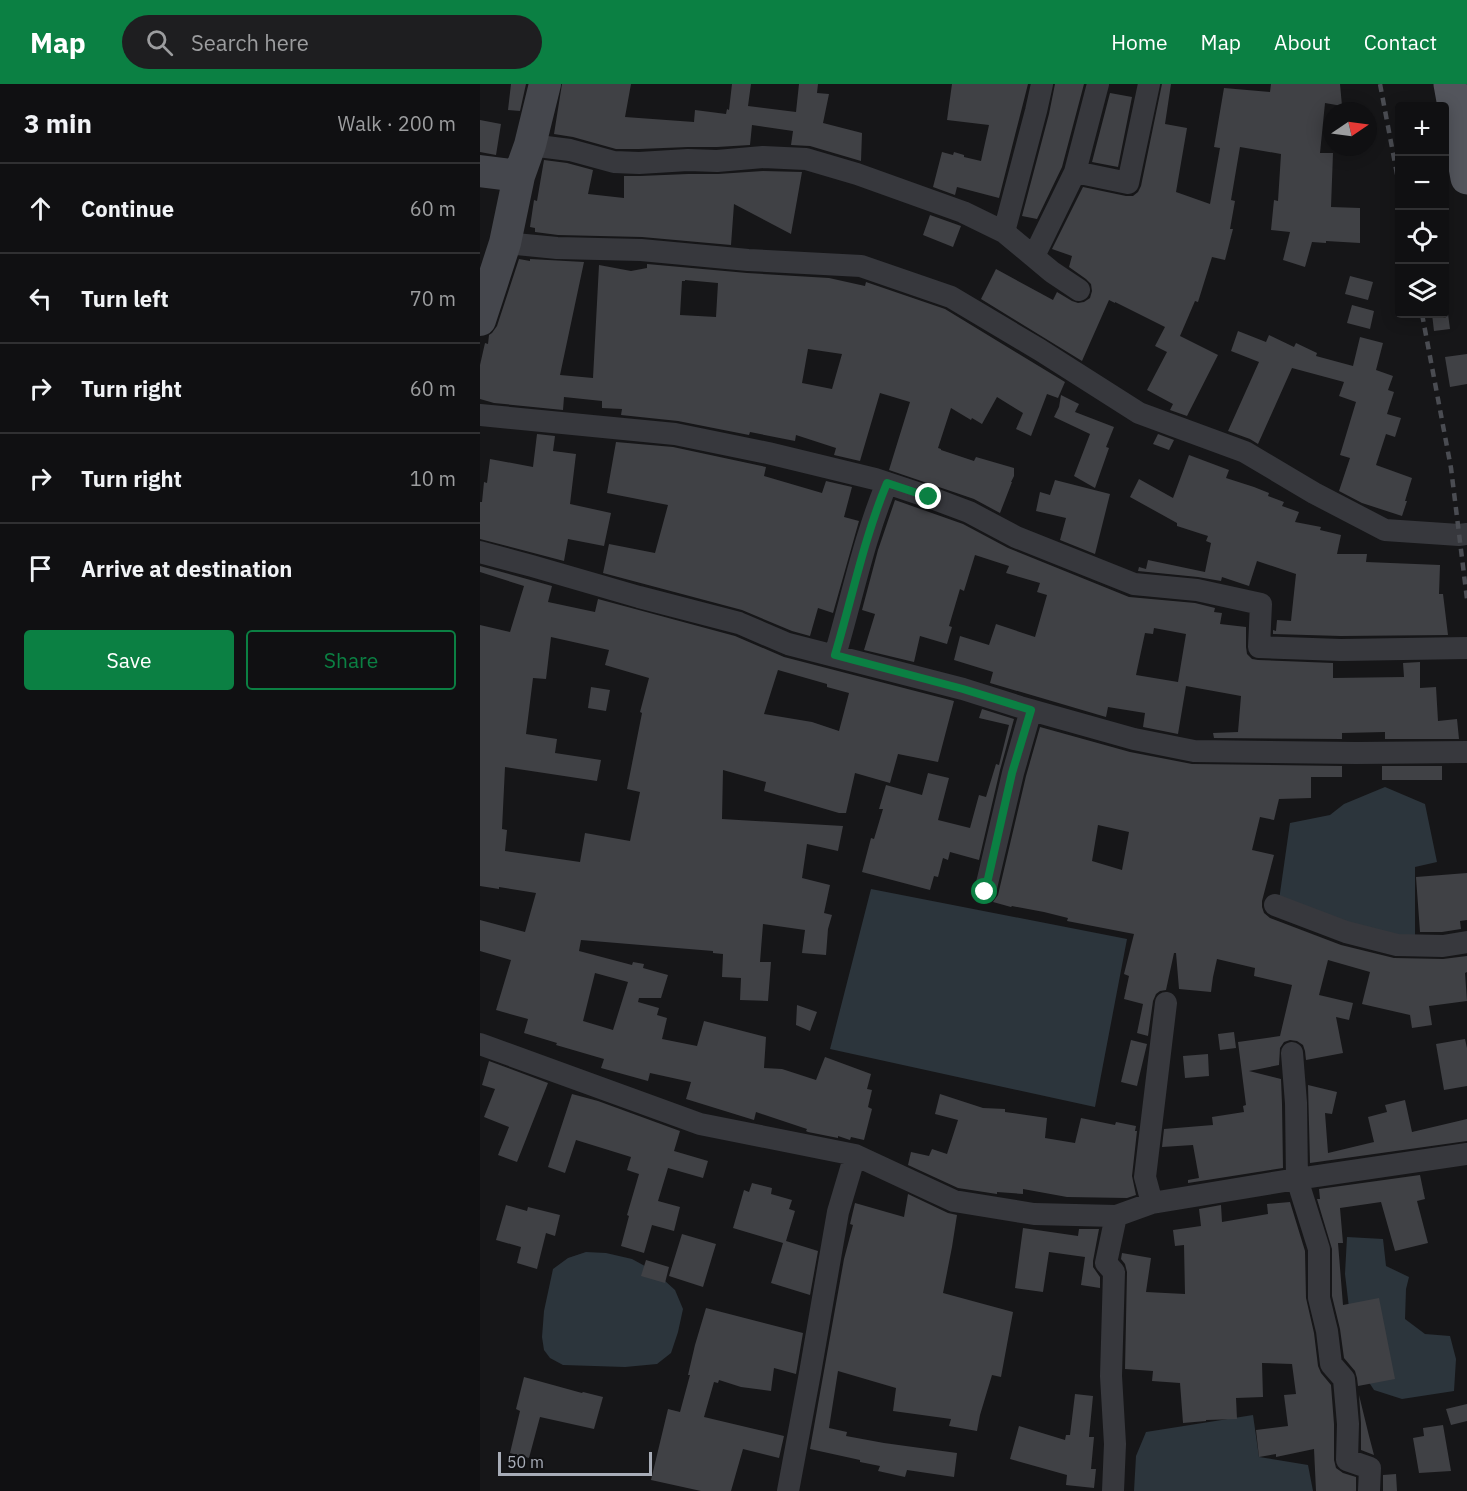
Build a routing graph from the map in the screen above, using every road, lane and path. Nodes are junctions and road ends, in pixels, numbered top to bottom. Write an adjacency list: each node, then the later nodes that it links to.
1 (545, 84): 6 (street)
2 (1042, 84): 11 (street)
3 (1098, 84): 9 (street)
4 (1149, 84): 9 (street)
5 (1450, 84): 7 (main road)
6 (530, 145): 10 (street); 11 (street)
7 (1466, 166)
8 (480, 171): 10 (street)
9 (1075, 172): 13 (street)
10 (519, 176): 12 (street)
11 (1004, 232): 13 (street)
12 (505, 243): 15 (street); 18 (street)
13 (1034, 256): 14 (street)
14 (1079, 290)
15 (480, 320)
16 (480, 415): 17 (street)
17 (887, 483): 20 (street); 21 (street)
18 (1467, 534)
19 (480, 552): 21 (street)
20 (1467, 648)
21 (835, 655): 22 (street)
22 (1031, 710): 23 (street); 24 (street)
23 (1467, 752)
24 (985, 892)
25 (1275, 905): 26 (street)
26 (1467, 942)
27 (1166, 1003): 33 (street)
28 (480, 1044): 31 (street)
29 (1292, 1053): 32 (street)
30 (1467, 1154): 32 (street)
31 (855, 1155): 34 (street); 35 (street)
32 (1297, 1179): 33 (street); 37 (street)
33 (1152, 1203): 34 (street)
34 (1116, 1216): 36 (street)
35 (788, 1491)
36 (1113, 1491)
37 (1369, 1491)

